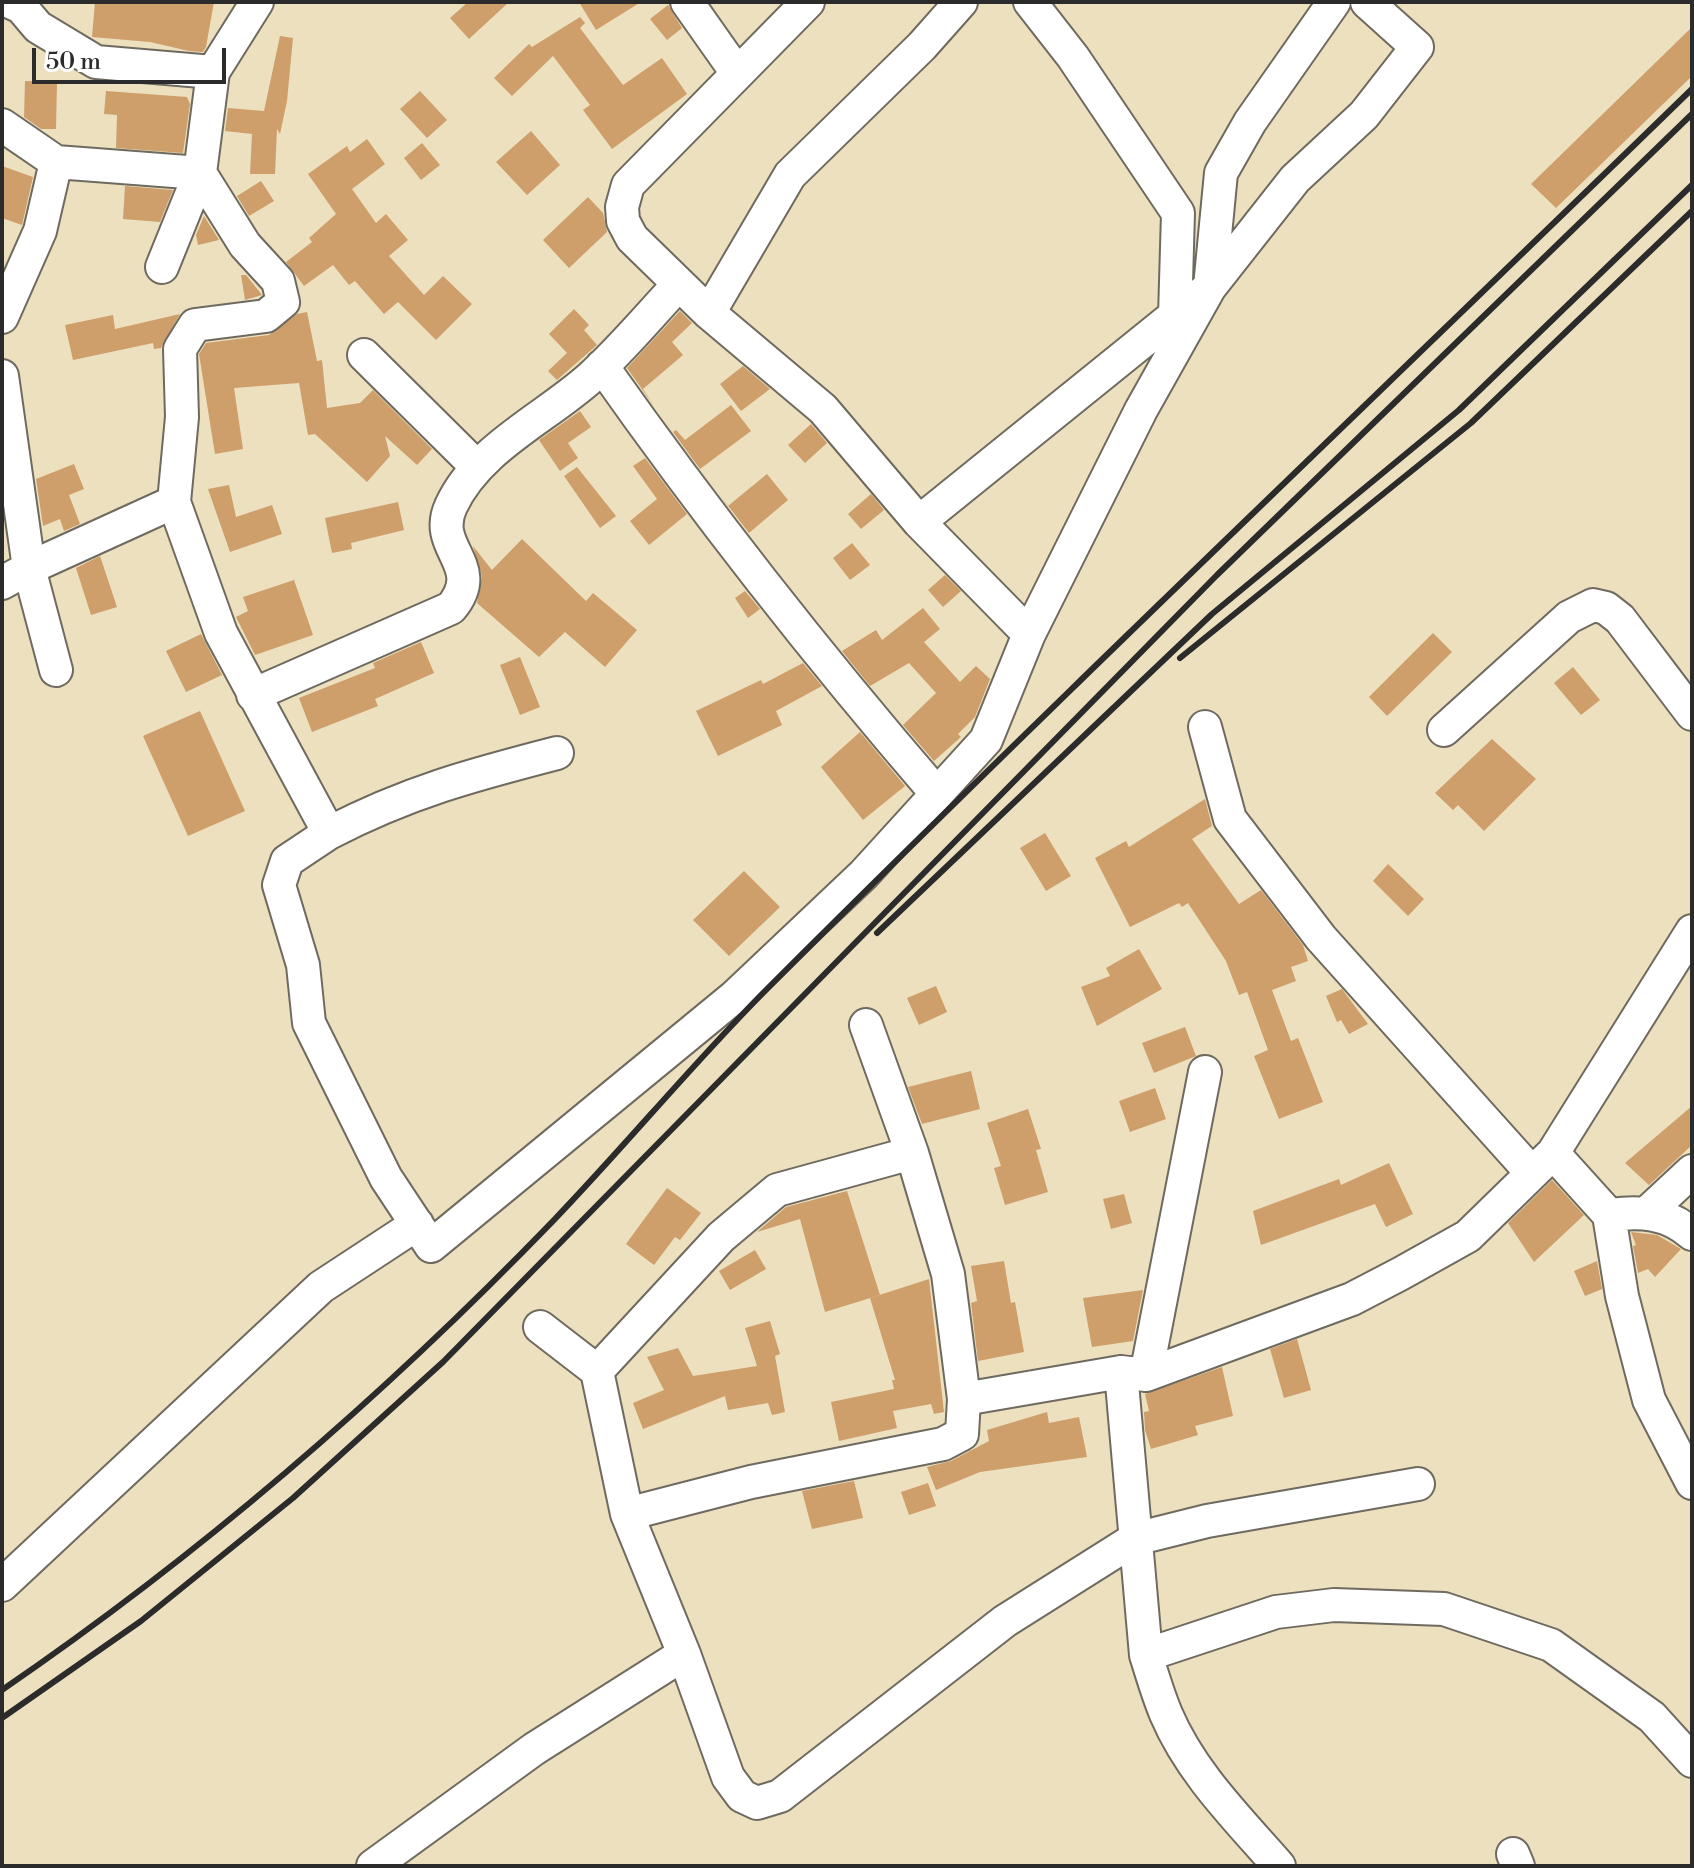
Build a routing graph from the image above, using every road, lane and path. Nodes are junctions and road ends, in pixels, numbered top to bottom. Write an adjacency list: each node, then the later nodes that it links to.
1 (10, 2): 9 (street)
2 (257, 2): 9 (street)
3 (687, 2): 10 (street)
4 (808, 2): 10 (street)
5 (961, 2): 17 (street)
6 (1030, 2): 18 (street)
7 (1334, 2): 16 (street)
8 (1367, 2): 16 (street)
9 (213, 72): 13 (street)
10 (737, 73): 15 (street)
11 (2, 125): 12 (street)
12 (56, 162): 13 (street); 19 (street)
13 (200, 173): 14 (street); 24 (street)
14 (162, 267)
15 (679, 284): 17 (street); 21 (street)
16 (1210, 287): 18 (street); 27 (street)
17 (709, 313): 25 (street)
18 (1175, 316): 25 (street)
19 (2, 317)
20 (364, 355): 23 (street)
21 (602, 366): 23 (street); 34 (street)
22 (2, 376): 26 (street)
23 (477, 467): 29 (street)
24 (174, 502): 26 (street); 29 (street)
25 (919, 522): 27 (street)
26 (15, 576): 28 (street)
27 (1029, 634): 34 (street)
28 (56, 670)
29 (253, 695): 35 (street)
30 (1692, 714): 32 (street)
31 (1205, 727): 42 (street)
32 (1444, 730)
33 (557, 753): 35 (street)
34 (937, 794): 46 (street)
35 (329, 833): 46 (street)
36 (1692, 931): 38 (street)
37 (1692, 972): 38 (street)
38 (1660, 982): 42 (street)
39 (866, 1025): 41 (street)
40 (1205, 1072): 50 (street)
41 (912, 1153): 49 (street); 51 (street)
42 (1542, 1163): 45 (street); 50 (street)
43 (1692, 1171): 44 (street)
44 (1648, 1212): 45 (street); 47 (street)
45 (1609, 1215): 52 (street)
46 (417, 1224): 56 (street)
47 (1692, 1234)
48 (540, 1327): 49 (street)
49 (597, 1371): 54 (street)
50 (1134, 1373): 51 (street); 55 (street)
51 (964, 1399): 54 (street)
52 (1692, 1483)
53 (1418, 1484): 55 (street)
54 (627, 1514): 57 (street)
55 (1135, 1539): 57 (street); 58 (street)
56 (2, 1585)
57 (684, 1654): 60 (street)
58 (1146, 1655): 59 (street); 62 (street)
59 (1692, 1761)
60 (406, 1856): 61 (street)
61 (373, 1866)
62 (1279, 1866)

